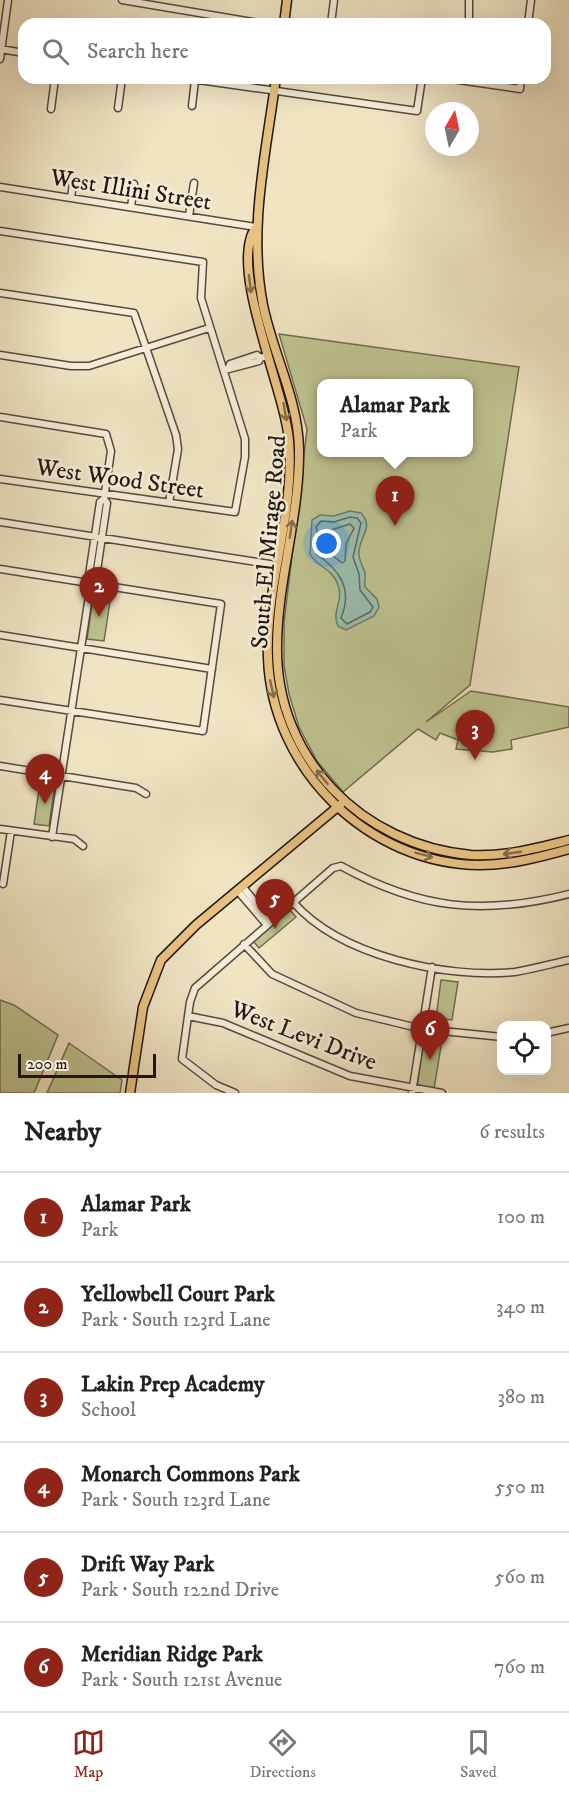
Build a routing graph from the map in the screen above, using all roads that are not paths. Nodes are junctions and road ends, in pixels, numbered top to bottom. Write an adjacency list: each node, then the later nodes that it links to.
1 (8, 0): 14 (street)
2 (122, 0): 8 (street)
3 (167, 0): 8 (street)
4 (287, 0): 10 (main road)
5 (334, 0): 11 (street)
6 (469, 0): 12 (street)
7 (531, 0): 13 (street)
8 (166, 8): 9 (street)
9 (228, 18)
10 (285, 18)
11 (332, 18)
12 (469, 18)
13 (529, 18)
14 (1, 49): 15 (street); 16 (street)
15 (18, 52)
16 (0, 59)
17 (54, 84): 28 (street)
18 (121, 84): 27 (street)
19 (195, 84): 26 (street)
20 (227, 84): 25 (street)
21 (276, 84): 25 (main road, South El Mirage Road)
22 (421, 84): 25 (street)
23 (492, 84): 24 (street)
24 (520, 84)
25 (275, 90): 36 (main road, South El Mirage Road)
26 (192, 106)
27 (118, 108)
28 (51, 109)
29 (73, 183): 33 (street)
30 (194, 183): 35 (street)
31 (134, 184): 34 (street)
32 (0, 188): 33 (street, West Illini Street)
33 (71, 198): 34 (street, West Illini Street)
34 (130, 207): 35 (street, West Illini Street)
35 (189, 216): 36 (street, West Illini Street)
36 (256, 227): 42 (main road, South El Mirage Road, one-way to 42); 61 (main road, South El Mirage Road, one-way to 36)
37 (0, 231): 39 (street)
38 (0, 292): 40 (street)
39 (209, 328): 40 (street); 43 (street)
40 (146, 348): 41 (street); 47 (street)
41 (0, 355)
42 (264, 357): 43 (street); 50 (main road, South El Mirage Road, one-way to 50)
43 (225, 370): 47 (street, West Wood Street)
44 (0, 417): 46 (street)
45 (0, 479): 46 (street, West Wood Street)
46 (104, 497): 47 (street, West Wood Street); 49 (street)
47 (169, 503)
48 (0, 522): 49 (street)
49 (99, 538): 50 (street); 52 (street)
50 (276, 565): 61 (main road, South El Mirage Road, one-way to 61)
51 (0, 569): 52 (street)
52 (91, 583): 54 (street); 55 (street)
53 (0, 635): 54 (street)
54 (82, 649): 55 (street); 57 (street)
55 (212, 669): 57 (street)
56 (0, 700): 57 (street)
57 (71, 711): 59 (street)
58 (0, 766): 59 (street)
59 (62, 776): 60 (street); 64 (street)
60 (146, 794)
61 (340, 804): 65 (main road, one-way to 61); 67 (main road, one-way to 67); 69 (main road)
62 (0, 829): 63 (street)
63 (11, 831): 64 (street); 68 (street)
64 (52, 837): 66 (street)
65 (569, 840)
66 (83, 846)
67 (569, 849)
68 (3, 884)
69 (240, 888): 72 (street); 82 (main road)
70 (569, 894): 71 (street)
71 (293, 902): 72 (street); 75 (street)
72 (269, 923): 73 (street)
73 (244, 944): 76 (street); 78 (street)
74 (569, 960): 75 (street)
75 (432, 967): 78 (street)
76 (188, 1016): 81 (street, West Levi Drive); 83 (street)
77 (569, 1028): 79 (street)
78 (422, 1029): 80 (street); 81 (street)
79 (551, 1032)
80 (497, 1038)
81 (412, 1091): 84 (street, West Levi Drive)
82 (130, 1093)
83 (235, 1093)
84 (442, 1093)

